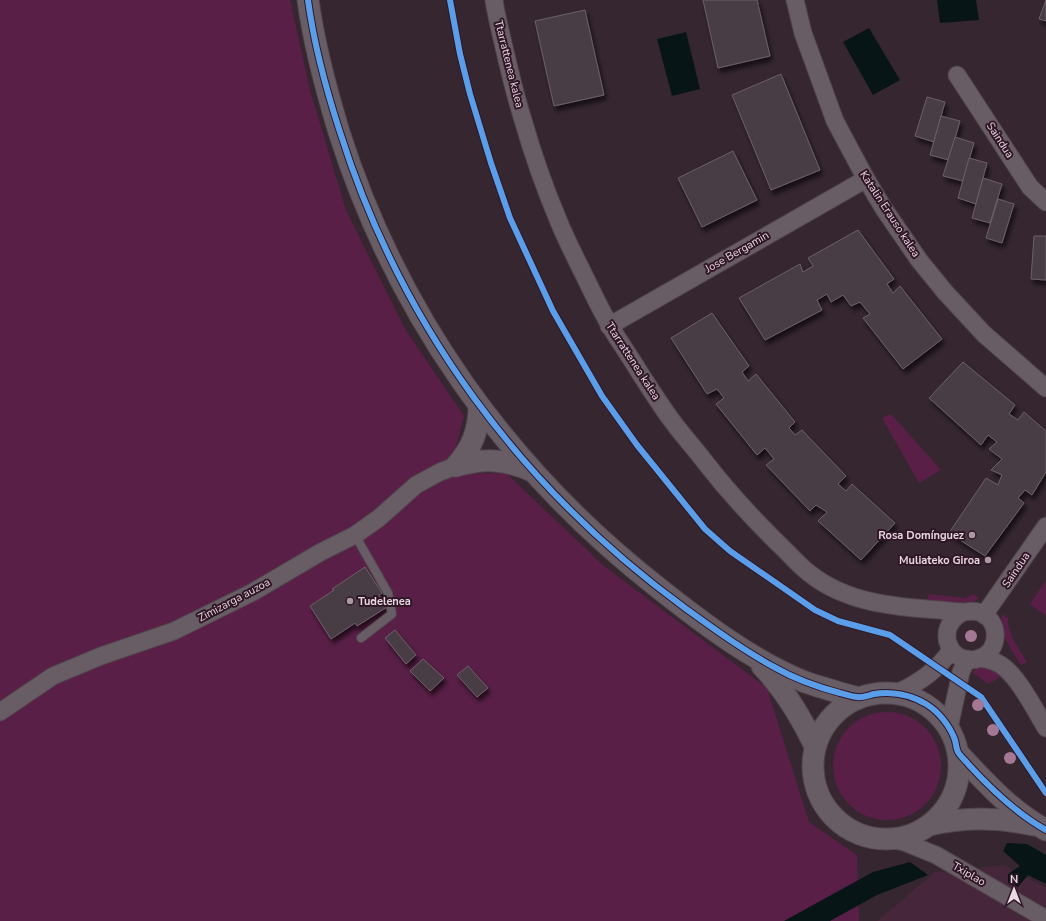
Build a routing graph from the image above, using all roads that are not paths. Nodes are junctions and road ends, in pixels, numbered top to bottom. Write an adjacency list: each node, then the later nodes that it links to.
1 (308, 0): 9 (street)
2 (494, 0): 7 (street, Ttarrattenea kalea)
3 (795, 0): 5 (street, Katalin Erauso kalea)
4 (957, 75): 6 (street, Saindua)
5 (866, 179): 7 (street, Jose Bergamin); 8 (street, Katalin Erauso kalea)
6 (1046, 202)
7 (609, 326): 14 (street, Ttarrattenea kalea)
8 (1046, 388)
9 (479, 406): 10 (street); 11 (street)
10 (456, 466): 11 (street); 13 (street, Zimizarga auzoa)
11 (532, 471): 20 (street)
12 (1046, 526): 16 (street, Saindua)
13 (355, 535): 18 (lane); 25 (street, Zimizarga auzoa)
14 (915, 608): 15 (street, Ttarrattenea kalea); 19 (street, Ttarrattenea kalea)
15 (963, 612): 16 (street); 19 (street)
16 (984, 615): 17 (street)
17 (996, 635): 21 (street); 22 (street)
18 (361, 638)
19 (949, 642): 21 (street); 23 (street)
20 (752, 655): 24 (street); 28 (street)
21 (974, 659): 22 (street); 26 (street)
22 (1017, 681): 27 (street)
23 (898, 693): 24 (street); 26 (street)
24 (859, 698): 28 (street)
25 (0, 712)
26 (949, 728): 29 (street)
27 (1046, 728)
28 (816, 746): 32 (street)
29 (958, 753): 30 (street); 31 (street)
30 (929, 825): 31 (street); 32 (street)
31 (1042, 828)
32 (887, 839): 33 (street, Txiplao)
33 (1046, 919)

